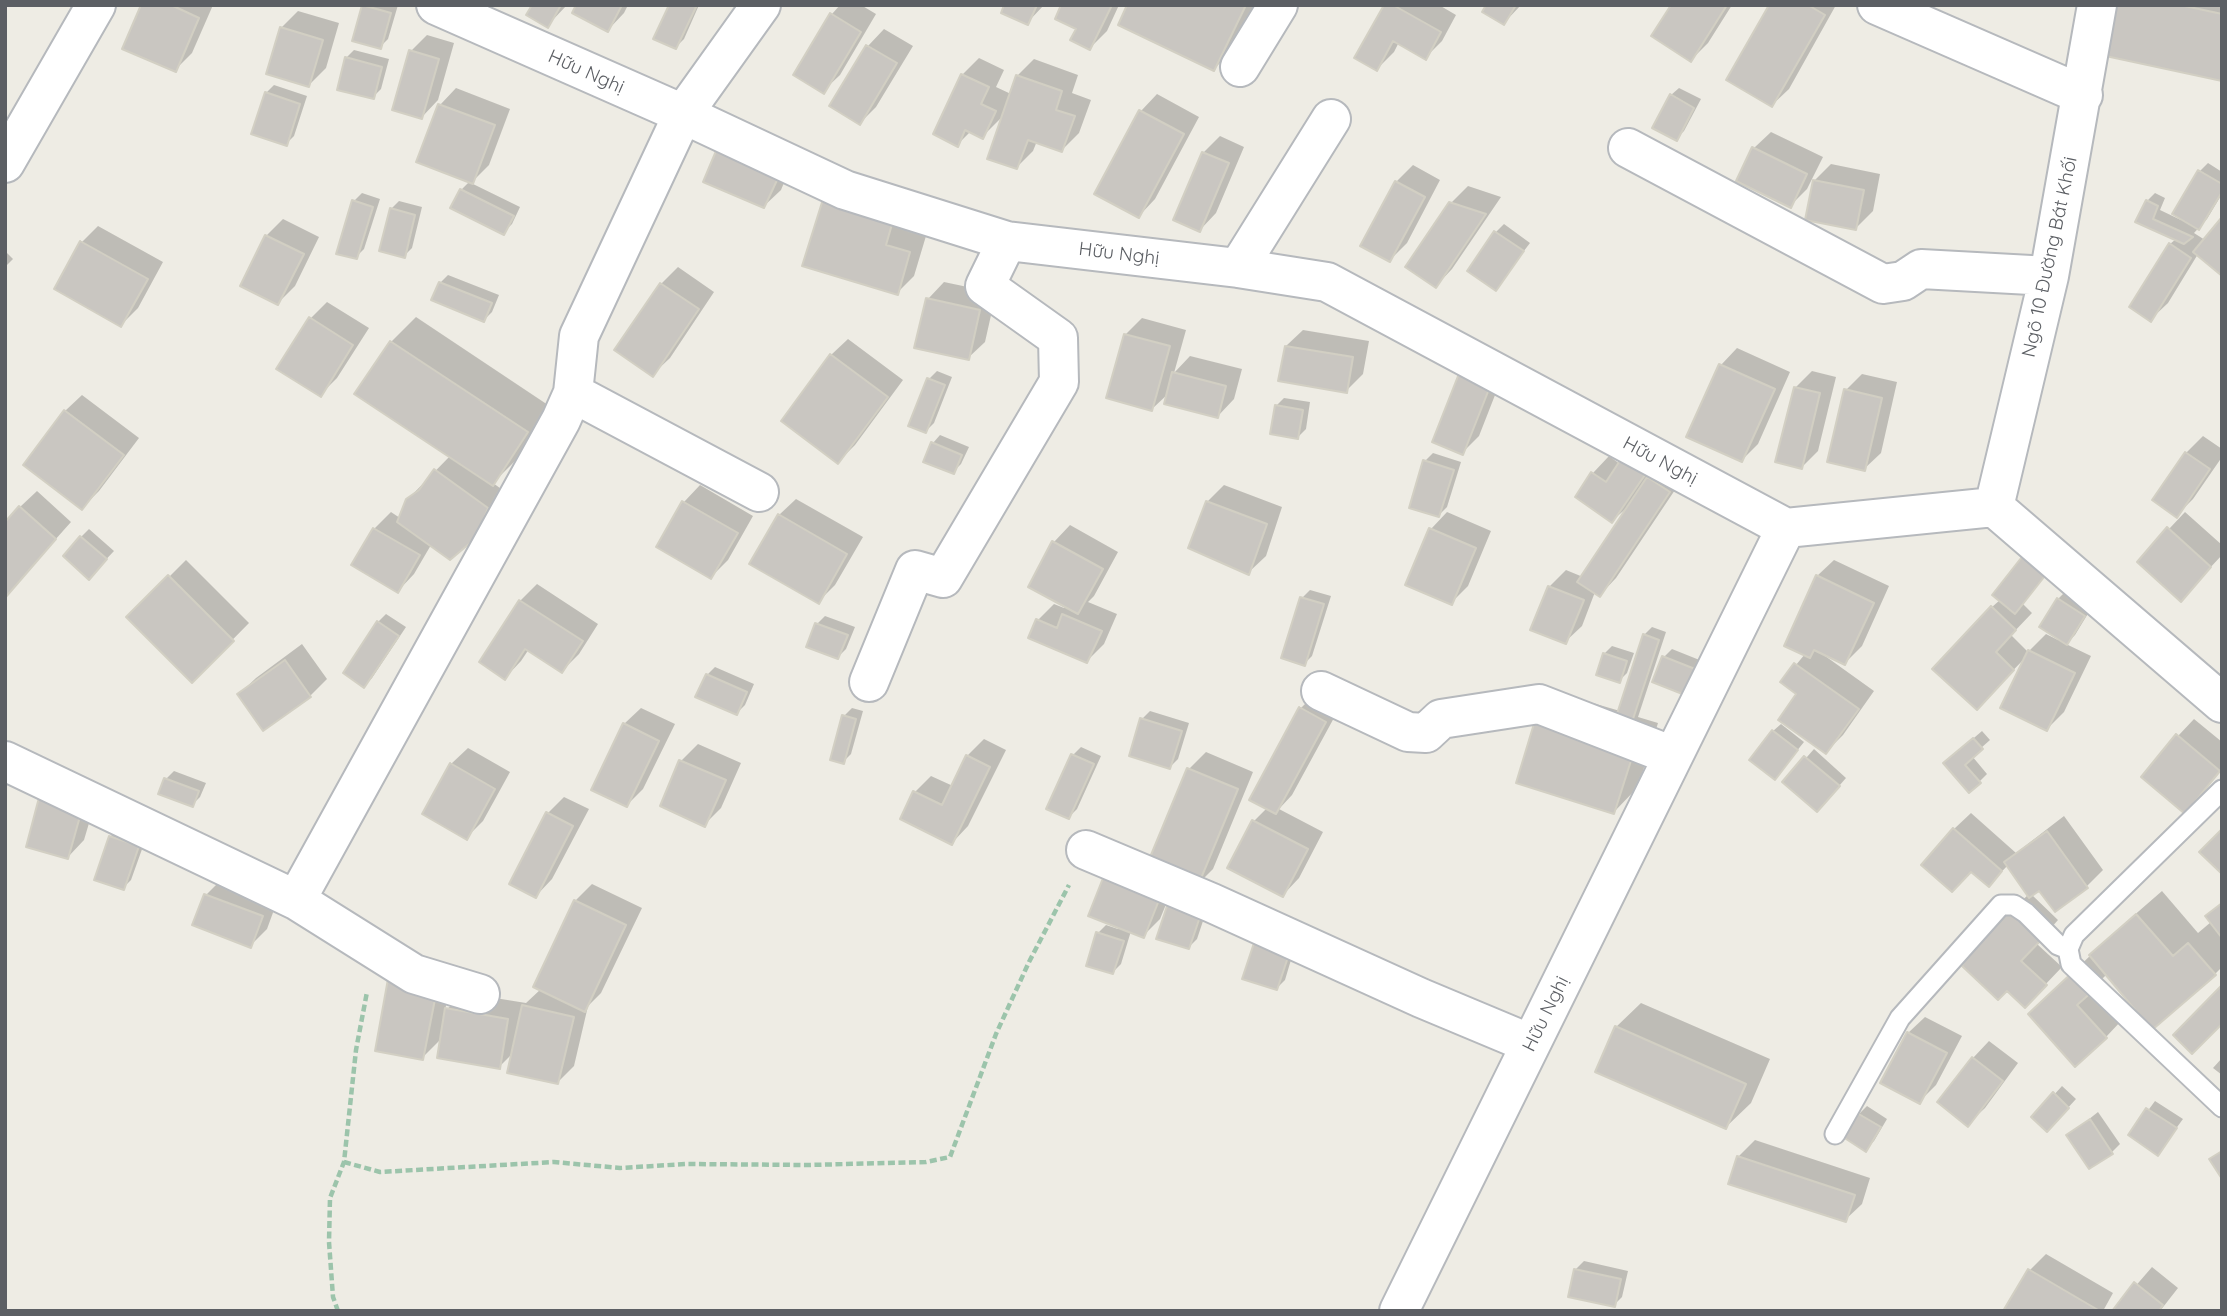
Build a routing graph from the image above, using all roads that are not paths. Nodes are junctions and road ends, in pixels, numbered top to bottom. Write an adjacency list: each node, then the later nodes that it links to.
1 (96, 5): 12 (street)
2 (436, 5): 9 (street, Hữu Nghị)
3 (761, 5): 9 (street)
4 (1278, 5): 7 (street)
5 (1877, 5): 8 (street)
6 (2097, 5): 8 (street, Ngõ 10 Đường Bát Khối)
7 (1240, 67)
8 (2083, 94): 15 (street, Ngõ 10 Đường Bát Khối)
9 (683, 114): 13 (street, Hữu Nghị); 16 (street)
10 (1331, 119): 14 (street)
11 (1628, 148): 15 (street)
12 (5, 163)
13 (1007, 241): 14 (street, Hữu Nghị); 20 (street)
14 (1238, 268): 19 (street, Hữu Nghị)
15 (2049, 276): 18 (street, Ngõ 10 Đường Bát Khối)
16 (573, 393): 17 (street); 27 (street)
17 (759, 492)
18 (1994, 507): 19 (street); 22 (street)
19 (1786, 528): 23 (street, Hữu Nghị)
20 (869, 682)
21 (1321, 691): 23 (street)
22 (2222, 703)
23 (1673, 756): 30 (street, Hữu Nghị)
24 (5, 761): 27 (street)
25 (2222, 790): 28 (lane)
26 (1086, 850): 30 (street)
27 (296, 900): 29 (street)
28 (2068, 948): 31 (lane); 32 (lane)
29 (481, 995)
30 (1531, 1044): 33 (street, Hữu Nghị)
31 (2222, 1107)
32 (1835, 1134)
33 (1399, 1311)

